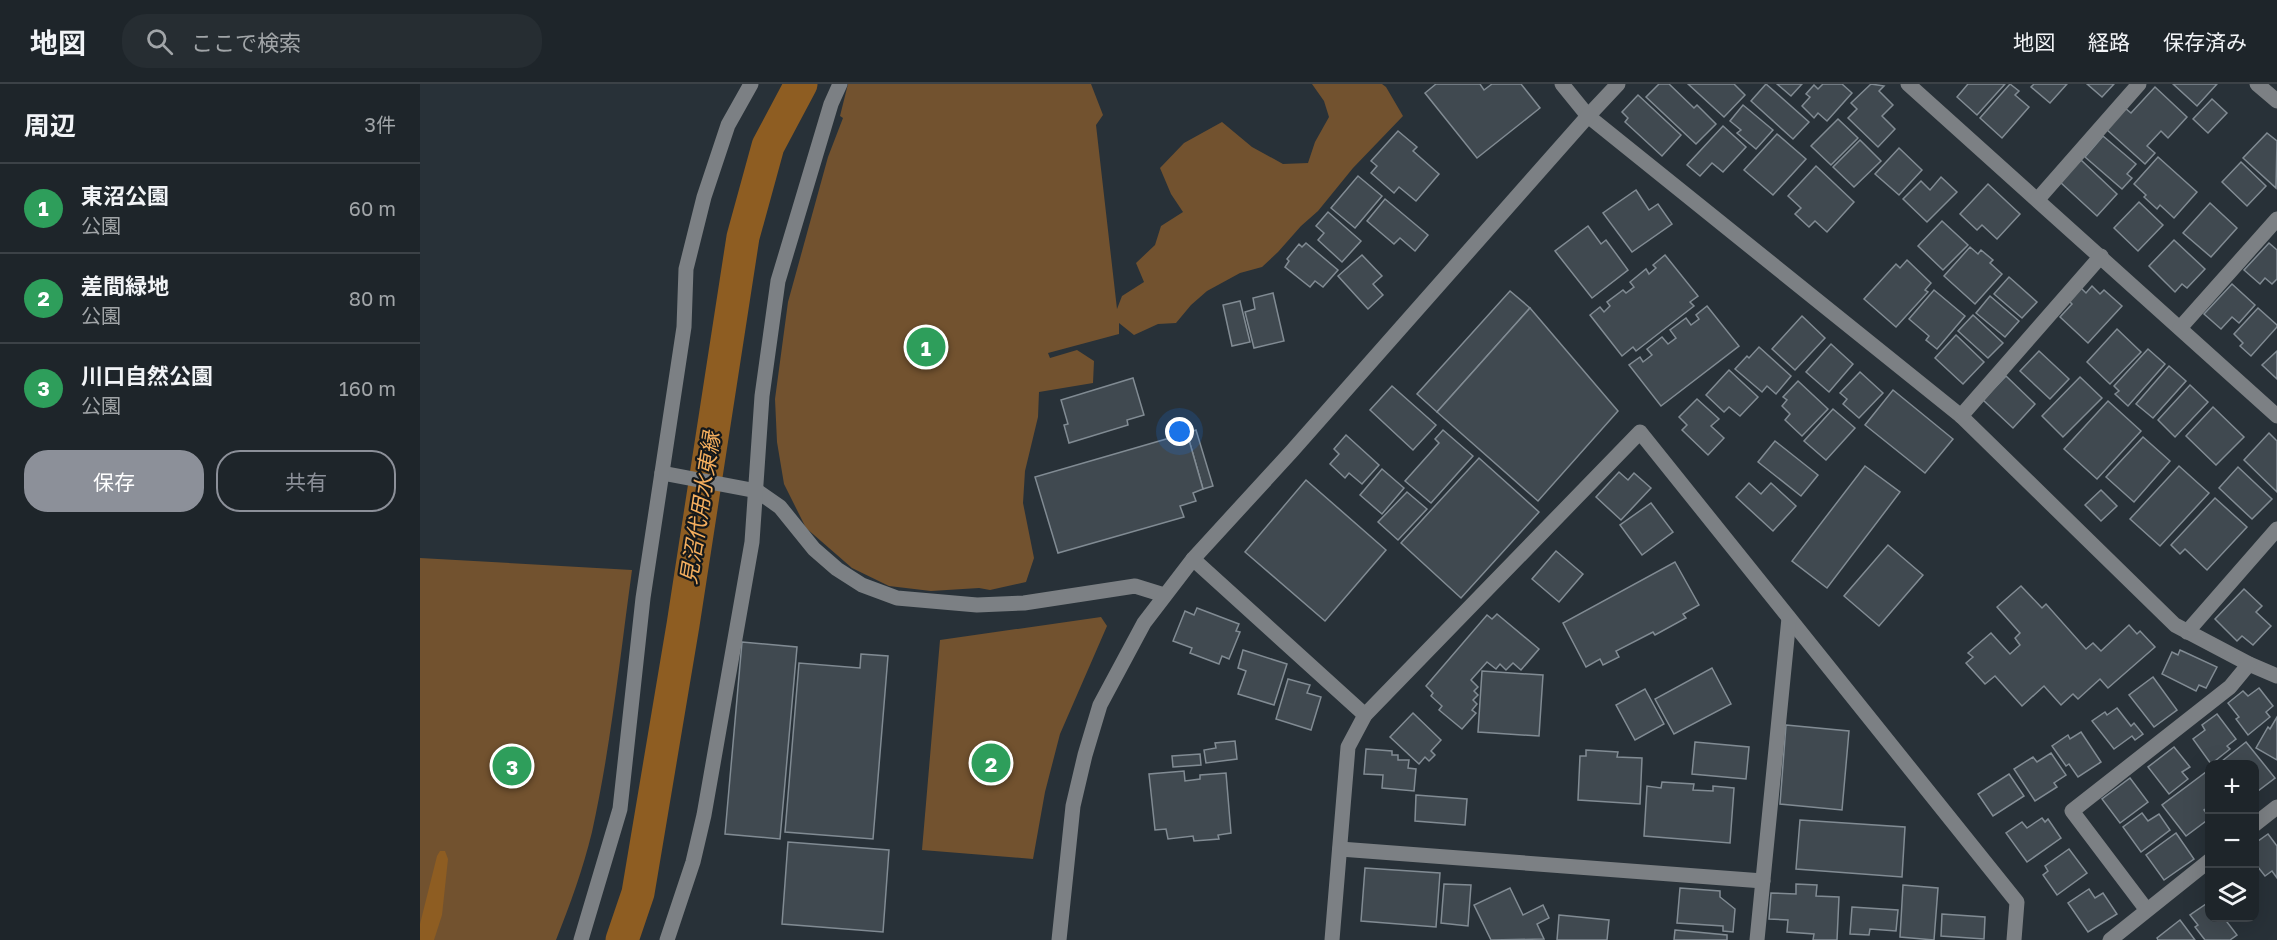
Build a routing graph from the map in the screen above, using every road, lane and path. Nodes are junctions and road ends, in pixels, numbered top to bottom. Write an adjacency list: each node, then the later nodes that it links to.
1 (751, 84): 16 (street)
2 (840, 84): 17 (street)
3 (1562, 84): 9 (street)
4 (1618, 84): 9 (street)
5 (1908, 84): 10 (street)
6 (2139, 84): 10 (street)
7 (2257, 84): 8 (street)
8 (2277, 101)
9 (1588, 116): 14 (street); 19 (street)
10 (2038, 200): 12 (street)
11 (2277, 219): 13 (street)
12 (2101, 256): 13 (street); 14 (street)
13 (2180, 328): 15 (street)
14 (1961, 416): 22 (street)
15 (2277, 416)
16 (662, 473): 17 (street); 32 (street)
17 (757, 490): 20 (street); 33 (street)
18 (2277, 529): 22 (street)
19 (1194, 559): 20 (street); 25 (street)
20 (1164, 595): 34 (street)
21 (1789, 618): 25 (street); 30 (street); 37 (street)
22 (2187, 632): 23 (street)
23 (2250, 664): 24 (street); 31 (street)
24 (2277, 676)
25 (1365, 715): 28 (street)
26 (2277, 807): 27 (street)
27 (2259, 821)
28 (1340, 849): 30 (street); 35 (street)
29 (2205, 864): 31 (street)
30 (1763, 882): 36 (street)
31 (2146, 909): 38 (street)
32 (581, 940)
33 (667, 940)
34 (1059, 940)
35 (1332, 940)
36 (1757, 940)
37 (2014, 940)
38 (2110, 940)

